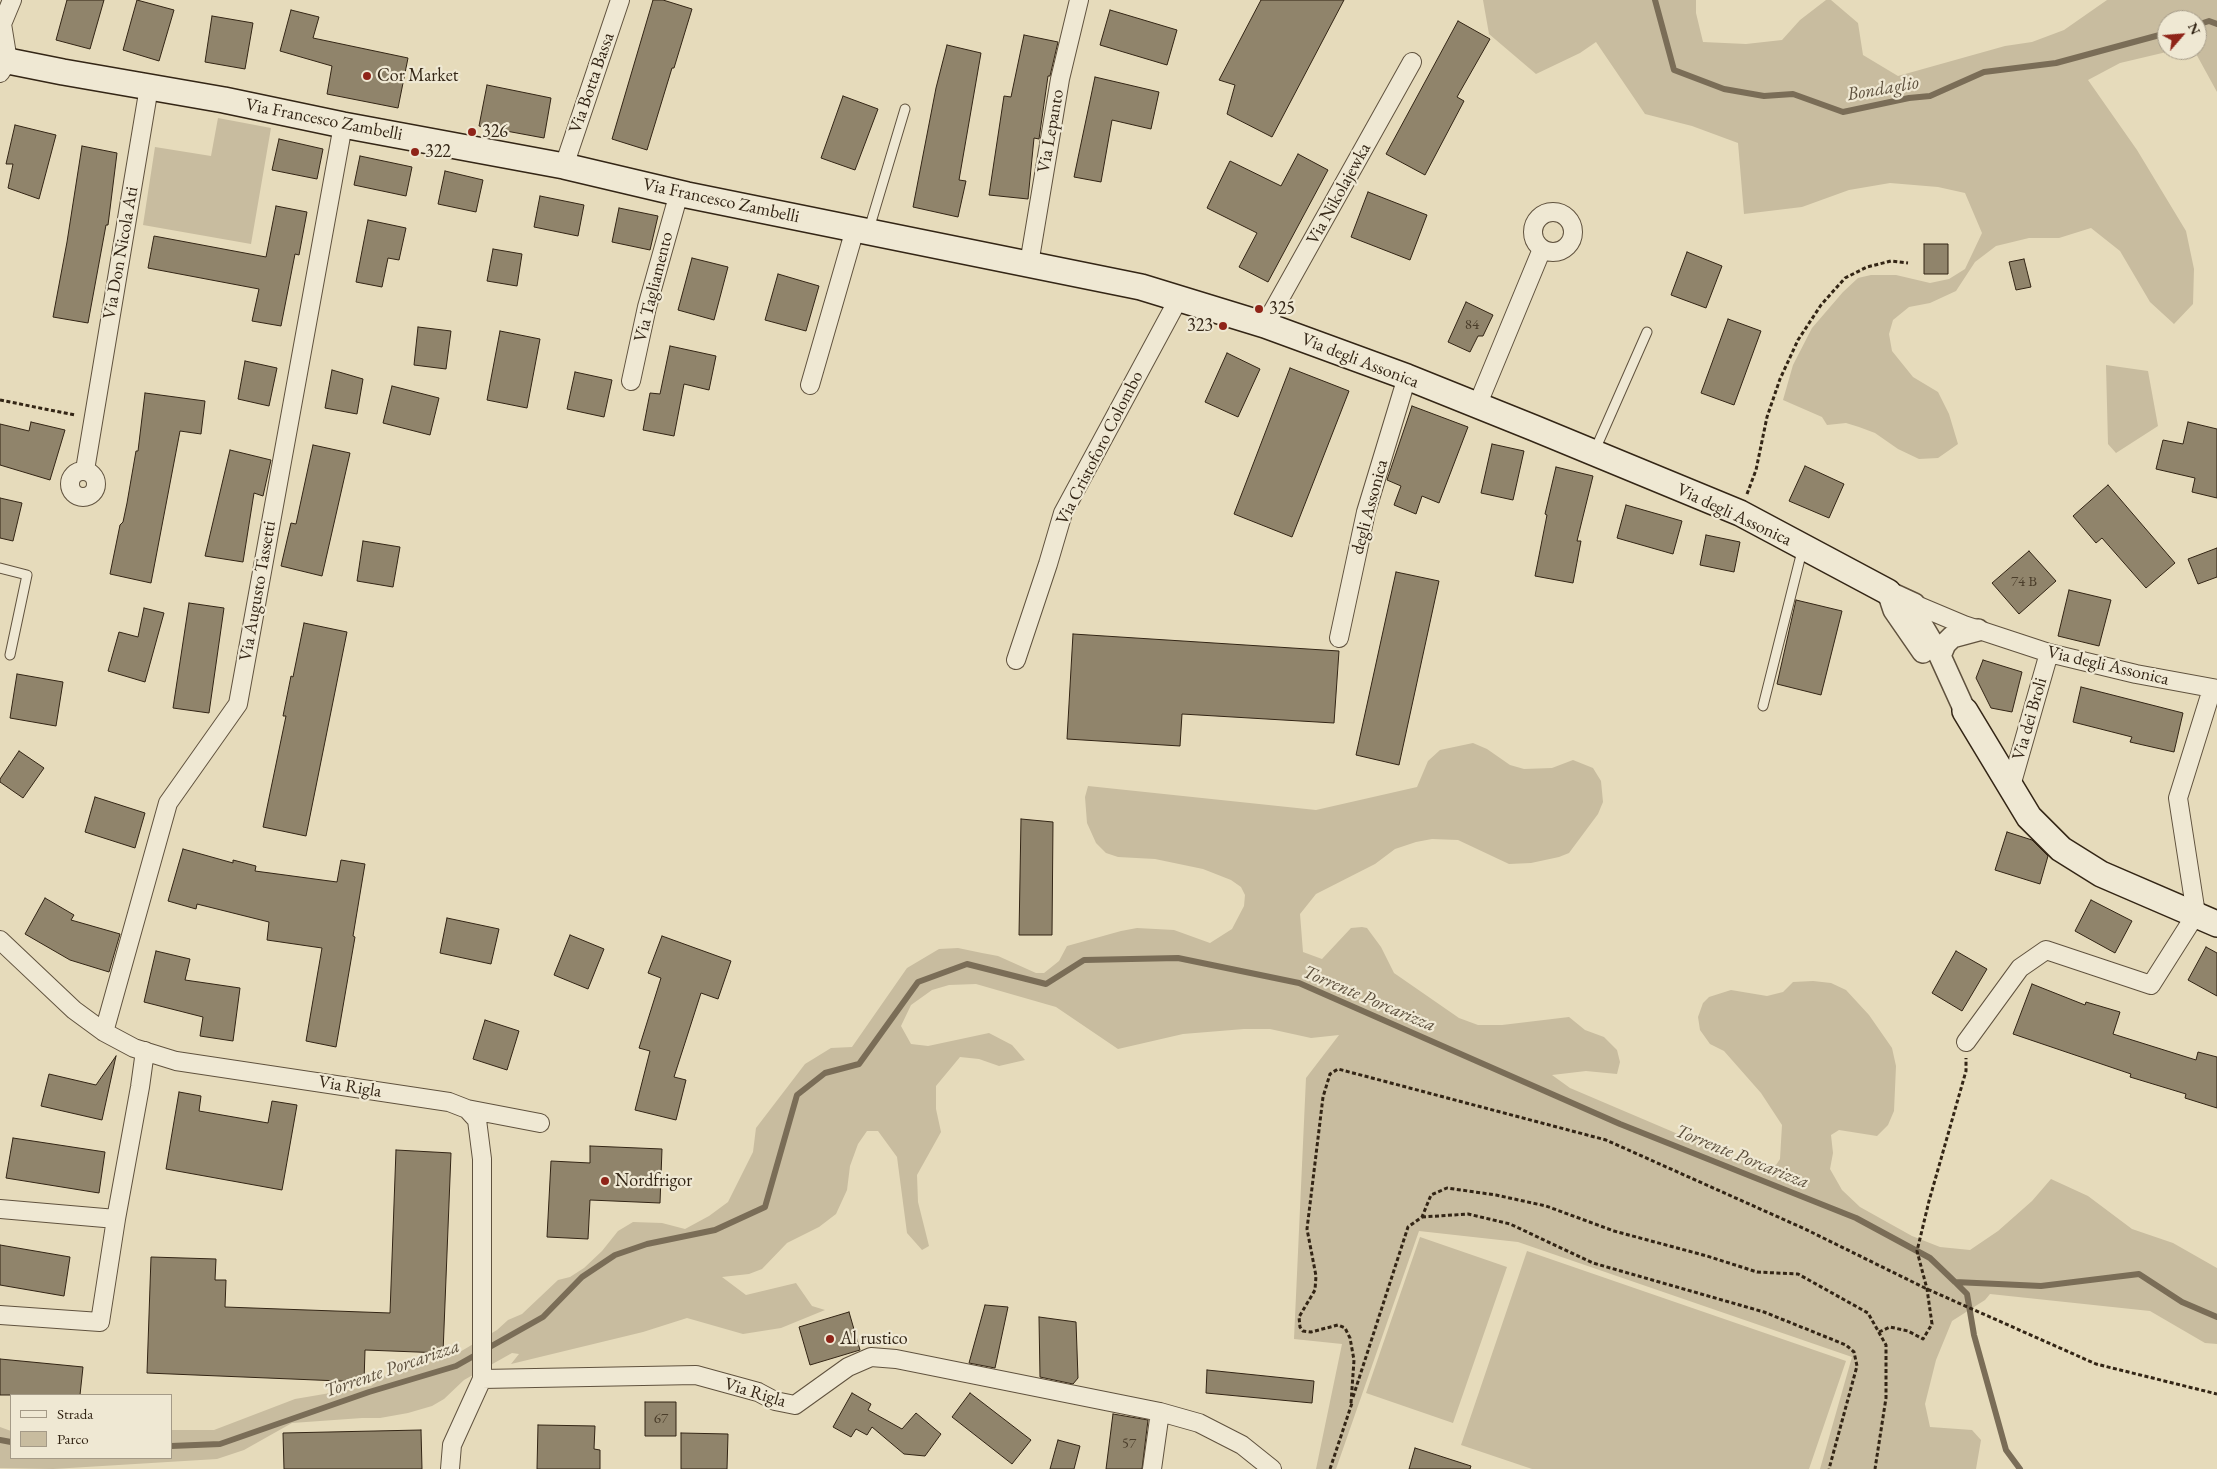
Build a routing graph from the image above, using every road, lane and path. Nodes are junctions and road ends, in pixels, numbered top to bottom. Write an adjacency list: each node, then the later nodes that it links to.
1 (12, 0): 5 (street)
2 (620, 0): 9 (street, Via Botta Bassa)
3 (1080, 0): 14 (street, Via Lepanto)
4 (1412, 62): 16 (street, Via Nikolajewka)
5 (3, 63): 6 (main road, Via Francesco Zambelli)
6 (148, 87): 8 (main road, Via Francesco Zambelli); 23 (street, Via Don Nicola Ati)
7 (905, 109): 11 (lane)
8 (343, 126): 9 (main road, Via Francesco Zambelli); 43 (street, Via Augusto Tassetti)
9 (564, 166): 10 (main road, Via Francesco Zambelli)
10 (679, 193): 11 (main road, Via Francesco Zambelli); 19 (street, Via Tagliamento)
11 (862, 230): 14 (main road, Via Francesco Zambelli); 20 (street)
12 (1542, 249): 22 (street)
13 (1908, 263): 26 (path)
14 (1029, 264): 15 (main road, Via Francesco Zambelli)
15 (1180, 298): 16 (main road, Via Francesco Zambelli); 36 (street, Via Cristoforo Colombo)
16 (1260, 324): 18 (main road, Via degli Assonica)
17 (1647, 332): 24 (lane)
18 (1407, 377): 22 (main road, Via degli Assonica); 32 (street, degli Assonica)
19 (631, 381)
20 (810, 385)
21 (0, 400): 23 (path)
22 (1477, 406): 24 (main road, Via degli Assonica)
23 (93, 418): 25 (street, Via Don Nicola Ati)
24 (1594, 453): 26 (main road, Via degli Assonica)
25 (85, 470)
26 (1740, 513): 27 (main road, Via degli Assonica)
27 (1803, 547): 29 (main road, Via degli Assonica); 38 (lane)
28 (0, 568): 34 (lane)
29 (1888, 592): 30 (street, Via degli Assonica); 39 (street)
30 (1914, 604): 31 (street, Via degli Assonica); 35 (street)
31 (1978, 630): 33 (street, Via degli Assonica); 35 (street)
32 (1339, 638)
33 (2050, 653): 37 (street, Via degli Assonica); 40 (street, Via dei Broli)
34 (10, 655)
35 (1940, 656): 39 (street)
36 (1016, 660)
37 (2215, 689): 41 (street)
38 (1763, 706)
39 (1965, 711): 40 (main road)
40 (2011, 786): 41 (main road)
41 (2207, 919): 44 (street)
42 (0, 940): 43 (street, Via Rigla)
43 (104, 1032): 45 (street, Via Rigla)
44 (1966, 1042): 51 (path)
45 (145, 1051): 46 (street, Via Rigla); 50 (street)
46 (466, 1109): 47 (street, Via Rigla); 54 (street)
47 (540, 1123)
48 (0, 1209): 50 (street)
49 (1422, 1217): 53 (path); 56 (path); 62 (path)
50 (116, 1219): 52 (street)
51 (1927, 1289): 53 (path); 55 (path); 56 (path)
52 (0, 1315)
53 (1878, 1332): 63 (path)
54 (482, 1371): 57 (street, Via Rigla); 58 (street)
55 (2217, 1394)
56 (1352, 1403): 61 (path)
57 (1160, 1412): 59 (street); 60 (street)
58 (450, 1469)
59 (1152, 1469)
60 (1272, 1469)
61 (1330, 1469)
62 (1829, 1469)
63 (1875, 1469)

